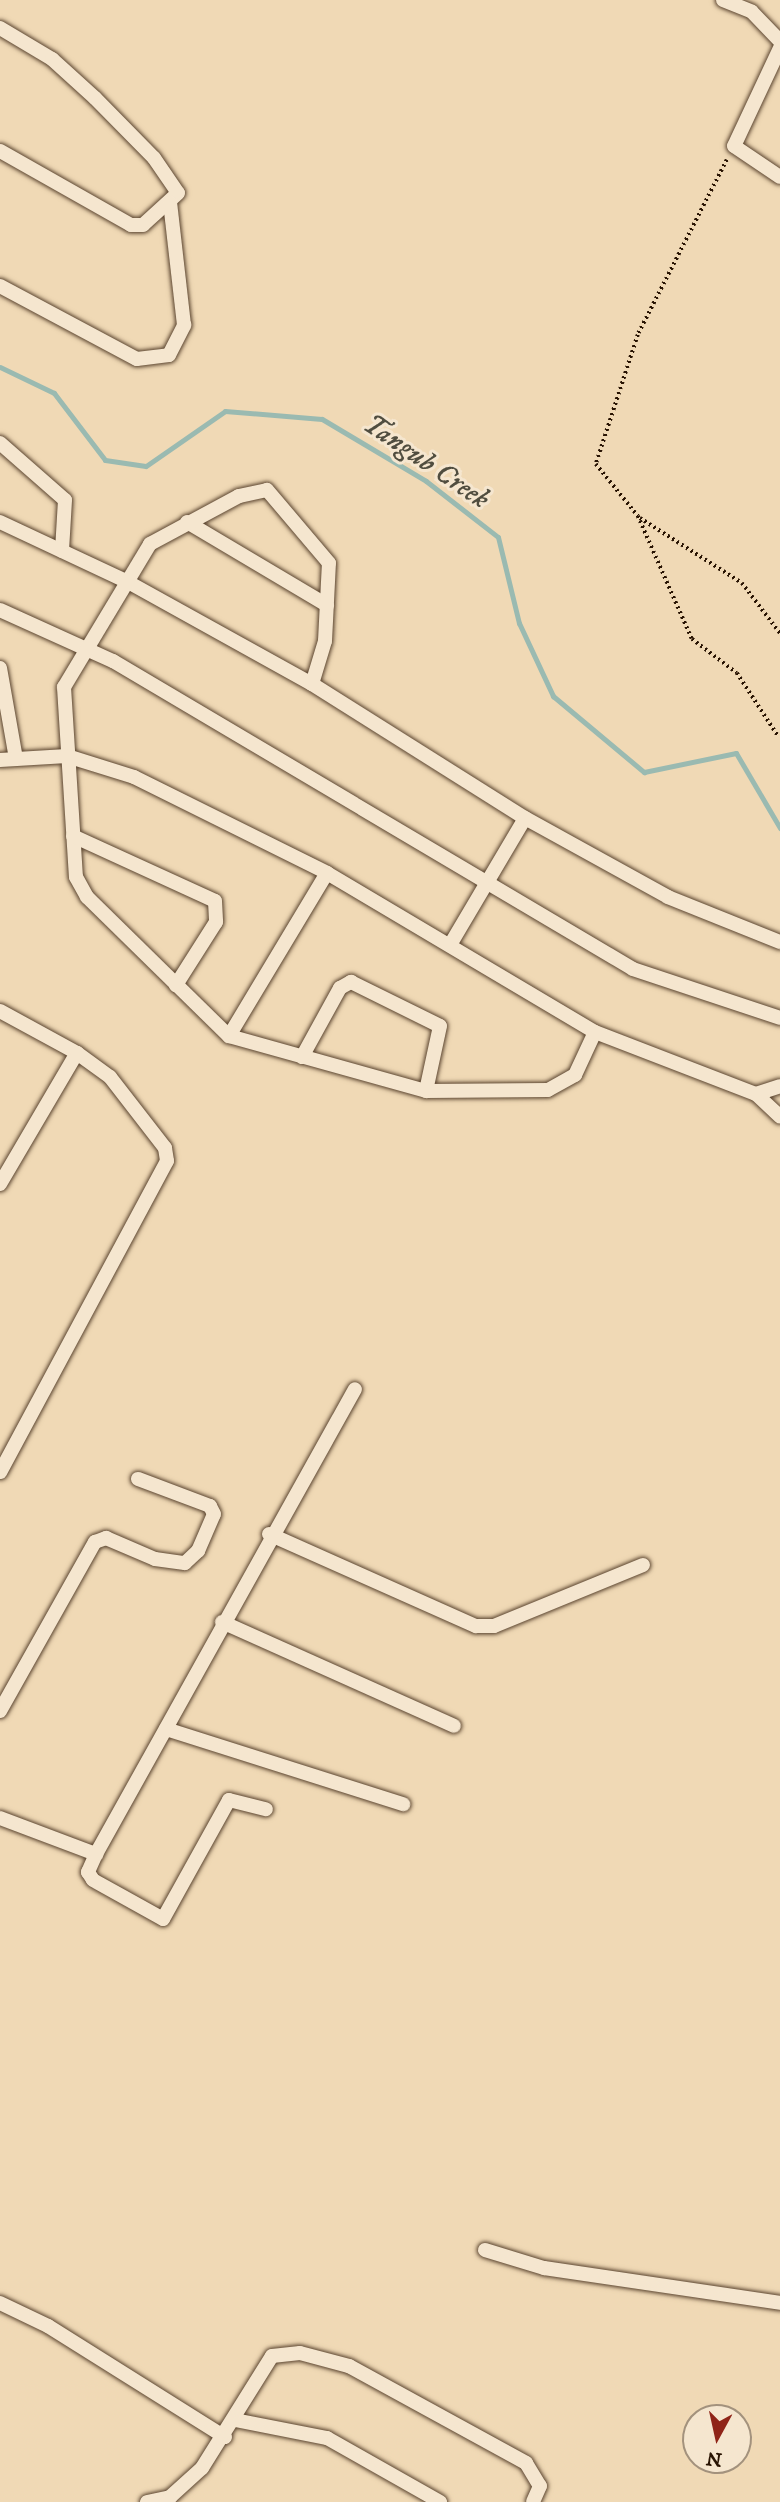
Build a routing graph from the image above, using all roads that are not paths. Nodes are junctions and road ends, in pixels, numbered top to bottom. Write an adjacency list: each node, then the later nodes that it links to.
1 (723, 0): 3 (street)
2 (0, 28): 7 (street)
3 (780, 41)
4 (780, 48): 6 (street)
5 (0, 151): 7 (street)
6 (780, 177)
7 (170, 203): 8 (street)
8 (0, 286)
9 (0, 443): 12 (street)
10 (0, 522): 12 (street)
11 (187, 522): 13 (street); 14 (street); 14 (street)
12 (62, 551): 13 (street)
13 (128, 582): 16 (street); 18 (street)
14 (327, 605): 18 (street)
15 (0, 610): 16 (street)
16 (83, 648): 19 (street); 25 (street)
17 (0, 668): 20 (street)
18 (312, 684): 22 (street)
19 (67, 756): 20 (street); 23 (street); 24 (street)
20 (16, 759): 21 (street)
21 (0, 760)
22 (525, 818): 25 (street); 26 (street)
23 (73, 836): 28 (street); 28 (street)
24 (327, 873): 27 (street); 32 (street)
25 (487, 883): 27 (street); 30 (street)
26 (780, 942)
27 (450, 945): 31 (street)
28 (176, 985): 32 (street)
29 (0, 1011): 33 (street)
30 (780, 1018)
31 (594, 1032): 36 (street); 37 (street)
32 (229, 1036): 34 (street)
33 (77, 1053): 39 (street); 42 (street)
34 (302, 1057): 36 (street); 36 (street)
35 (780, 1086): 37 (street)
36 (426, 1091)
37 (756, 1094): 38 (street)
38 (780, 1116)
39 (4, 1166): 40 (street)
40 (0, 1184)
41 (355, 1389): 44 (street)
42 (0, 1472)
43 (138, 1479): 47 (street)
44 (269, 1534): 45 (street); 46 (street)
45 (643, 1565)
46 (222, 1622): 48 (street); 49 (street)
47 (0, 1711)
48 (454, 1726)
49 (166, 1729): 50 (street); 53 (street)
50 (403, 1804)
51 (266, 1809): 53 (street)
52 (0, 1818): 53 (street)
53 (96, 1854)
54 (485, 2250): 56 (street)
55 (0, 2303): 58 (street)
56 (780, 2303)
57 (235, 2420): 58 (street); 61 (street); 62 (street)
58 (225, 2437): 59 (street)
59 (171, 2499): 60 (street)
60 (147, 2502)
61 (440, 2502)
62 (533, 2502)

